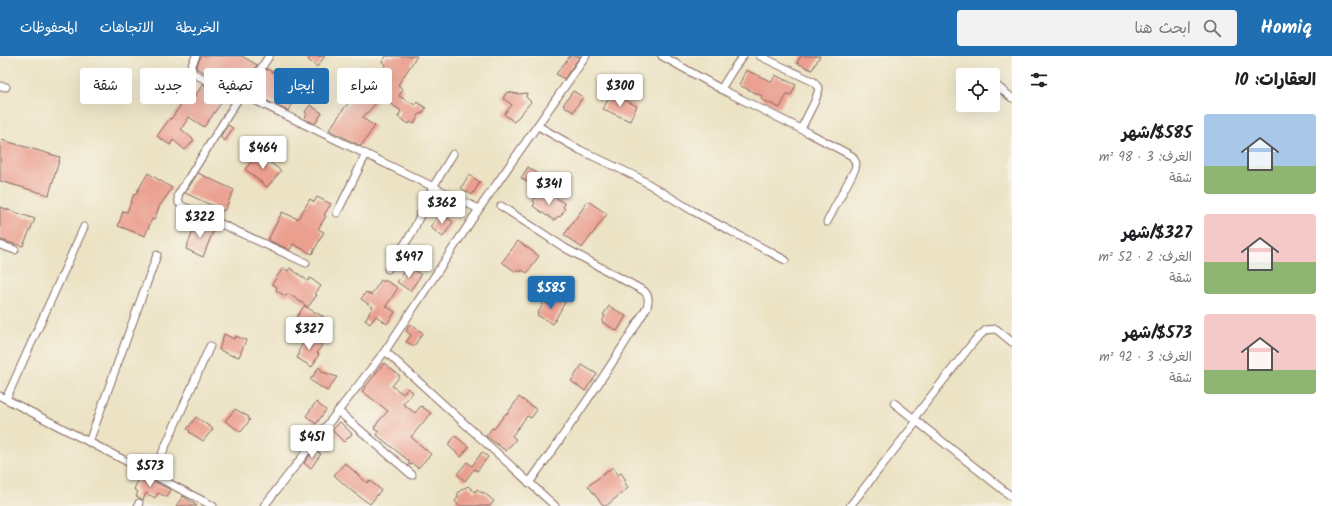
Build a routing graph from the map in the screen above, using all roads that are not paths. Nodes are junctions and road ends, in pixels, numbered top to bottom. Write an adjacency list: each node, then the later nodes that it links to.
1 (196, 56): 8 (street)
2 (269, 56): 7 (street)
3 (586, 56): 14 (street)
4 (662, 56): 10 (street)
5 (743, 56): 10 (street)
6 (760, 56): 15 (street)
7 (261, 68)
8 (204, 78)
9 (1000, 88): 11 (street)
10 (721, 89): 15 (street)
11 (1012, 98)
12 (237, 104): 28 (street)
13 (259, 104): 16 (street)
14 (538, 126): 20 (street); 27 (street)
15 (800, 129): 22 (street)
16 (366, 154): 18 (street); 21 (street)
17 (453, 154): 18 (street)
18 (433, 187): 20 (street); 29 (street)
19 (501, 206): 40 (street)
20 (480, 209): 32 (street)
21 (337, 213)
22 (827, 222)
23 (84, 227): 33 (street)
24 (0, 245): 25 (street)
25 (15, 250)
26 (157, 256): 37 (street)
27 (785, 260)
28 (306, 263)
29 (388, 269)
30 (1012, 342): 36 (street)
31 (210, 346): 38 (street)
32 (386, 351): 35 (street); 40 (street)
33 (3, 398): 37 (street)
34 (894, 403): 36 (street)
35 (338, 411): 39 (street); 43 (street)
36 (915, 420): 41 (street); 45 (street)
37 (90, 442): 38 (street)
38 (152, 474): 42 (street)
39 (412, 475)
40 (529, 483): 44 (street)
41 (1012, 497)
42 (213, 506)
43 (264, 506)
44 (556, 506)
45 (850, 506)

